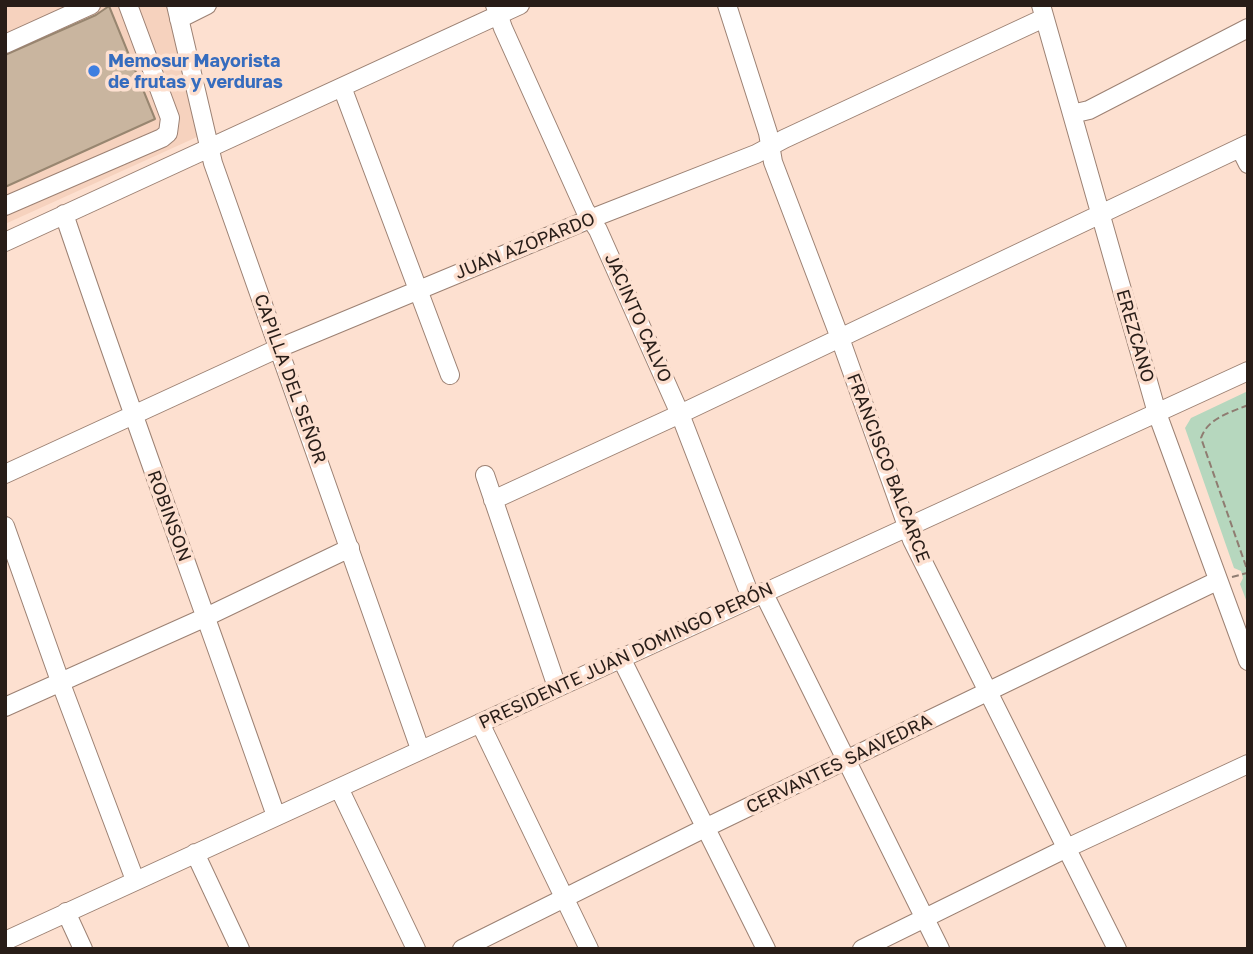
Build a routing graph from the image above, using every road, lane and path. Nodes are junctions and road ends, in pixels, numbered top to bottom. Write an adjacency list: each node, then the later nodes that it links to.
1 (92, 5): 10 (street)
2 (128, 5): 16 (street)
3 (207, 5): 7 (street)
4 (520, 5): 6 (street)
5 (727, 5): 13 (street, FRANCISCO BALCARCE)
6 (497, 10): 11 (street); 19 (street, JACINTO CALVO)
7 (177, 12): 14 (street, CAPILLA DEL SEÑOR)
8 (1043, 12): 12 (street, EREZCANO); 13 (street, JUAN AZOPARDO)
9 (1248, 27): 12 (street)
10 (5, 44)
11 (342, 87): 14 (street); 21 (street)
12 (1072, 114): 18 (street, EREZCANO)
13 (770, 146): 19 (street, JUAN AZOPARDO); 22 (street, FRANCISCO BALCARCE)
14 (208, 148): 17 (street); 23 (street, CAPILLA DEL SEÑOR)
15 (1245, 152): 18 (street)
16 (5, 206)
17 (64, 214): 20 (street); 29 (street, ROBINSON)
18 (1101, 214): 22 (street); 27 (street, EREZCANO)
19 (590, 219): 21 (street, JUAN AZOPARDO); 28 (street, JACINTO CALVO)
20 (5, 242)
21 (418, 289): 23 (street, JUAN AZOPARDO); 25 (street)
22 (840, 338): 28 (street); 34 (street, FRANCISCO BALCARCE)
23 (279, 348): 29 (street, JUAN AZOPARDO); 35 (street, CAPILLA DEL SEÑOR)
24 (1248, 371): 27 (street, PRESIDENTE JUAN DOMINGO PERÓN)
25 (450, 375)
26 (1248, 405): 36 (path)
27 (1157, 413): 34 (street, PRESIDENTE JUAN DOMINGO PERÓN); 38 (street, EREZCANO)
28 (680, 414): 32 (street); 39 (street, JACINTO CALVO)
29 (132, 415): 30 (street, JUAN AZOPARDO); 40 (street, ROBINSON)
30 (5, 474)
31 (485, 475): 32 (street)
32 (493, 500): 44 (street)
33 (5, 526): 43 (street)
34 (907, 526): 39 (street, PRESIDENTE JUAN DOMINGO PERÓN); 45 (street, FRANCISCO BALCARCE)
35 (350, 548): 40 (street); 48 (street, CAPILLA DEL SEÑOR)
36 (1248, 572): 37 (path)
37 (1242, 575)
38 (1217, 581): 42 (street, EREZCANO); 45 (street, CERVANTES SAAVEDRA)
39 (757, 595): 41 (street, PRESIDENTE JUAN DOMINGO PERÓN); 49 (street, JACINTO CALVO)
40 (206, 617): 43 (street); 52 (street, ROBINSON)
41 (621, 658): 44 (street, PRESIDENTE JUAN DOMINGO PERÓN); 53 (street)
42 (1248, 661)
43 (60, 681): 46 (street); 56 (street)
44 (558, 687): 47 (street, PRESIDENTE JUAN DOMINGO PERÓN)
45 (988, 693): 49 (street, CERVANTES SAAVEDRA); 54 (street, FRANCISCO BALCARCE)
46 (5, 707)
47 (480, 723): 48 (street, PRESIDENTE JUAN DOMINGO PERÓN); 57 (street)
48 (421, 749): 51 (street, PRESIDENTE JUAN DOMINGO PERÓN)
49 (846, 760): 53 (street, CERVANTES SAAVEDRA); 59 (street, JACINTO CALVO)
50 (1248, 764): 54 (street)
51 (339, 788): 52 (street, PRESIDENTE JUAN DOMINGO PERÓN); 63 (street)
52 (276, 816): 55 (street, PRESIDENTE JUAN DOMINGO PERÓN)
53 (705, 828): 57 (street, CERVANTES SAAVEDRA); 66 (street)
54 (1067, 848): 59 (street); 69 (street, FRANCISCO BALCARCE)
55 (195, 853): 56 (street, PRESIDENTE JUAN DOMINGO PERÓN); 62 (street)
56 (135, 880): 58 (street, PRESIDENTE JUAN DOMINGO PERÓN)
57 (565, 899): 64 (street, CERVANTES SAAVEDRA); 65 (street)
58 (66, 912): 60 (street, PRESIDENTE JUAN DOMINGO PERÓN); 61 (street)
59 (924, 919): 67 (street); 68 (street, JACINTO CALVO)
60 (5, 941)
61 (83, 949)
62 (240, 949)
63 (416, 949)
64 (462, 949)
65 (589, 949)
66 (766, 949)
67 (862, 949)
68 (940, 949)
69 (1116, 949)

